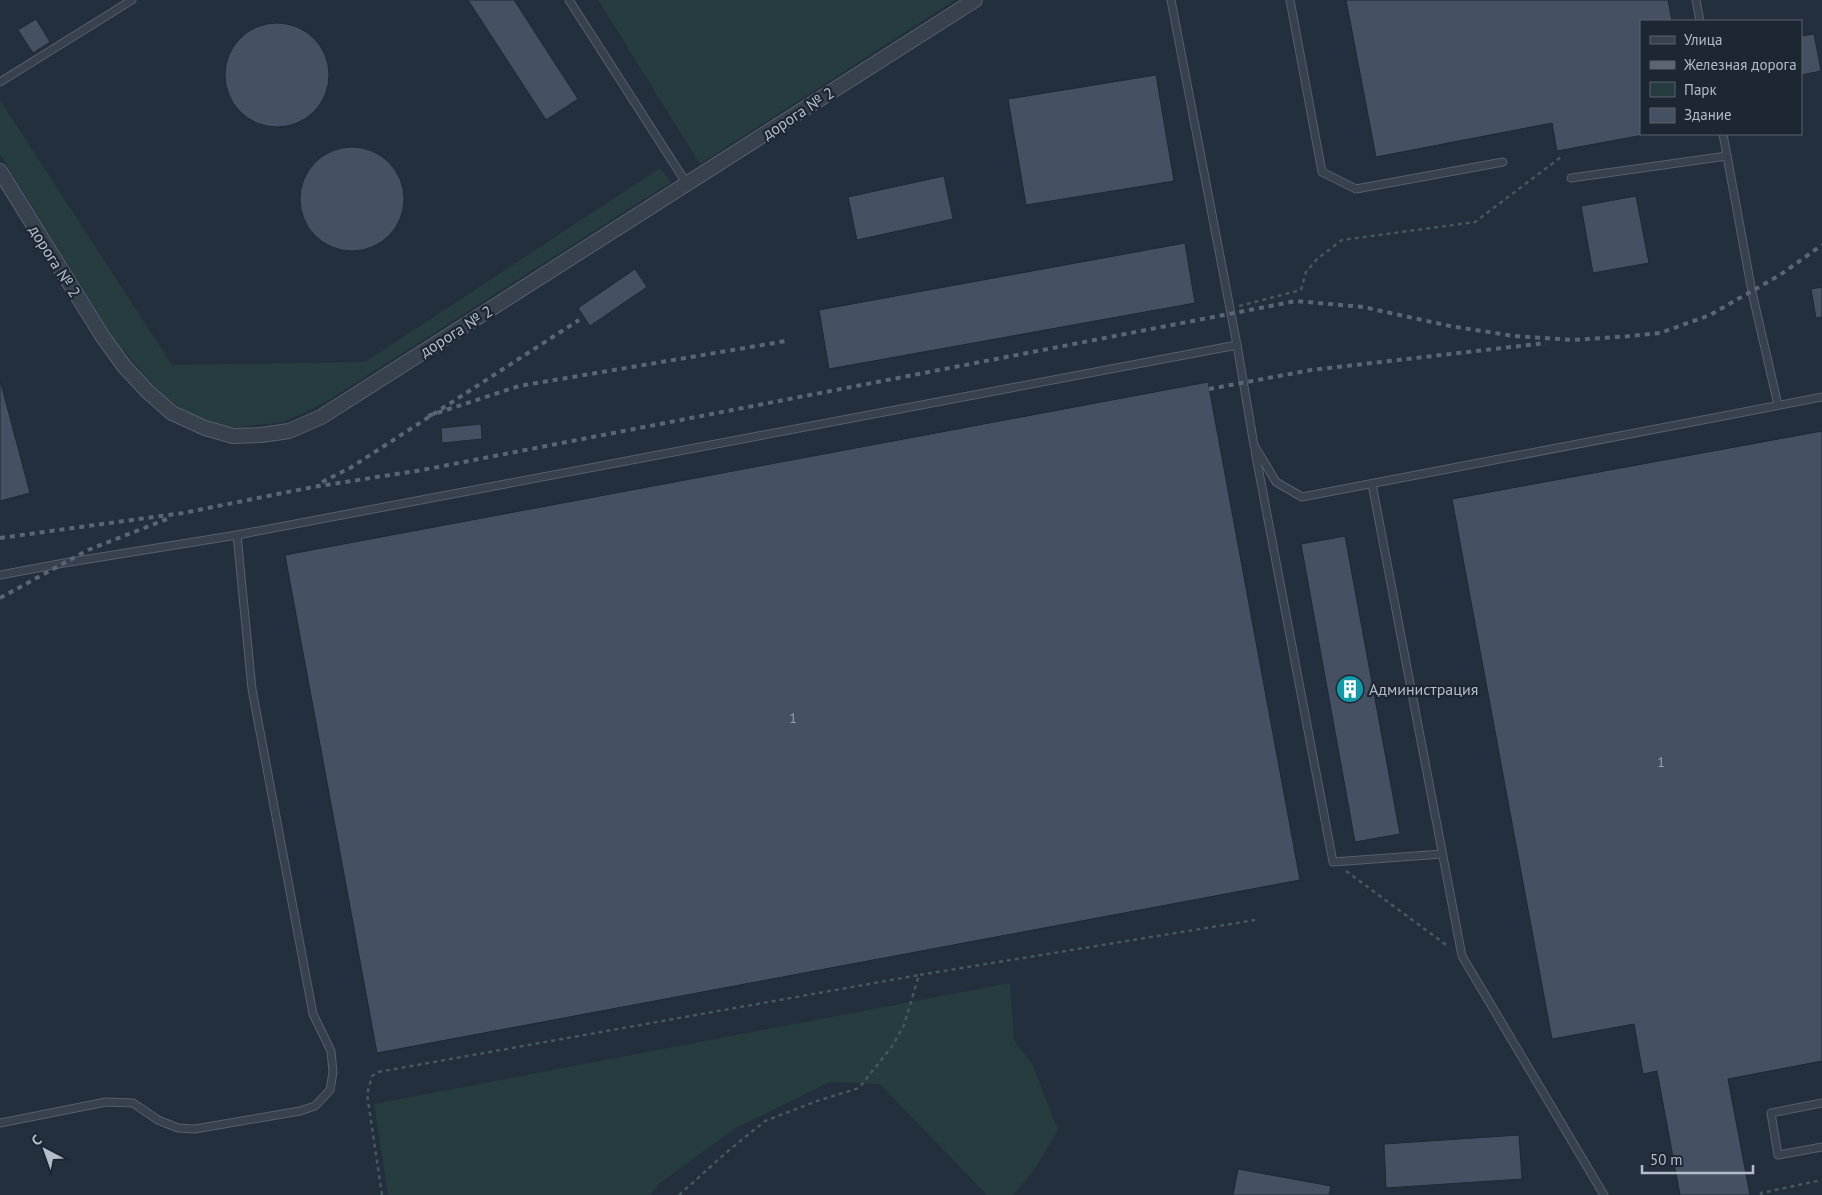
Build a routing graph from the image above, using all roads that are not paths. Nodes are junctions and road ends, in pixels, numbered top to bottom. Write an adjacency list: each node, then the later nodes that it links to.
1 (132, 0): 8 (lane)
2 (569, 0): 14 (lane)
3 (975, 0): 14 (street, дорога № 2)
4 (1171, 0): 15 (lane)
5 (1290, 0): 11 (lane)
6 (1696, 0): 7 (lane)
7 (1700, 20)
8 (0, 82)
9 (1723, 135): 10 (lane)
10 (1727, 156): 13 (lane); 17 (lane)
11 (1503, 162)
12 (0, 171): 14 (street, дорога № 2)
13 (1571, 178)
14 (687, 184)
15 (1237, 345): 18 (lane); 20 (lane)
16 (1822, 397): 17 (lane)
17 (1778, 405): 19 (lane)
18 (1254, 444): 19 (lane); 22 (lane)
19 (1372, 484): 22 (lane)
20 (237, 536): 21 (lane); 24 (lane)
21 (0, 576)
22 (1442, 854): 26 (lane)
23 (1822, 1103): 25 (lane)
24 (0, 1123)
25 (1822, 1147)
26 (1604, 1195)

